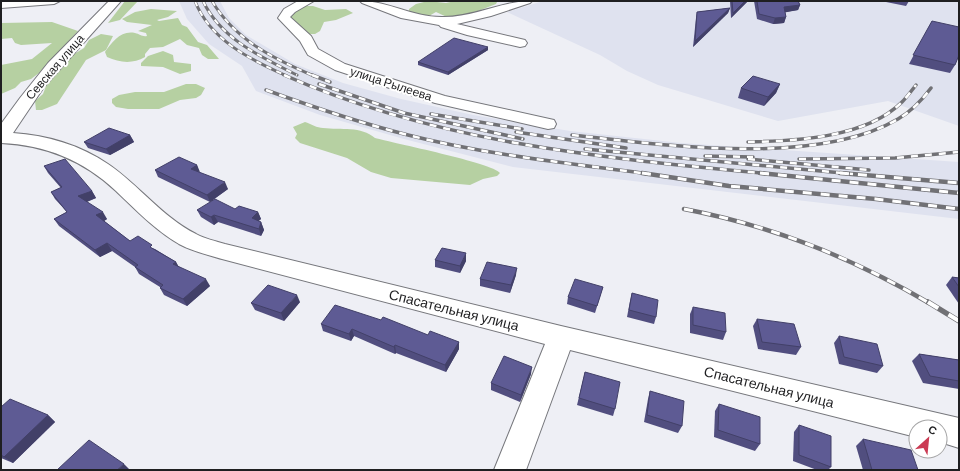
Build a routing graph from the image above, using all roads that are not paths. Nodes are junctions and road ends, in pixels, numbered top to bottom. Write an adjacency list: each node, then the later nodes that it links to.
1 (54, 1): 6 (street)
2 (114, 1): 10 (street, Севская улица)
3 (308, 1): 9 (street, улица Рылеева)
4 (366, 1): 7 (street)
5 (526, 1): 7 (street)
6 (1, 5)
7 (439, 21): 8 (street)
8 (520, 43)
9 (548, 124)
10 (4, 128): 11 (street, Спасательная улица)
11 (561, 337): 12 (street, Спасательная улица); 15 (street)
12 (908, 421)
13 (948, 430): 14 (street)
14 (959, 433)
15 (510, 470)

